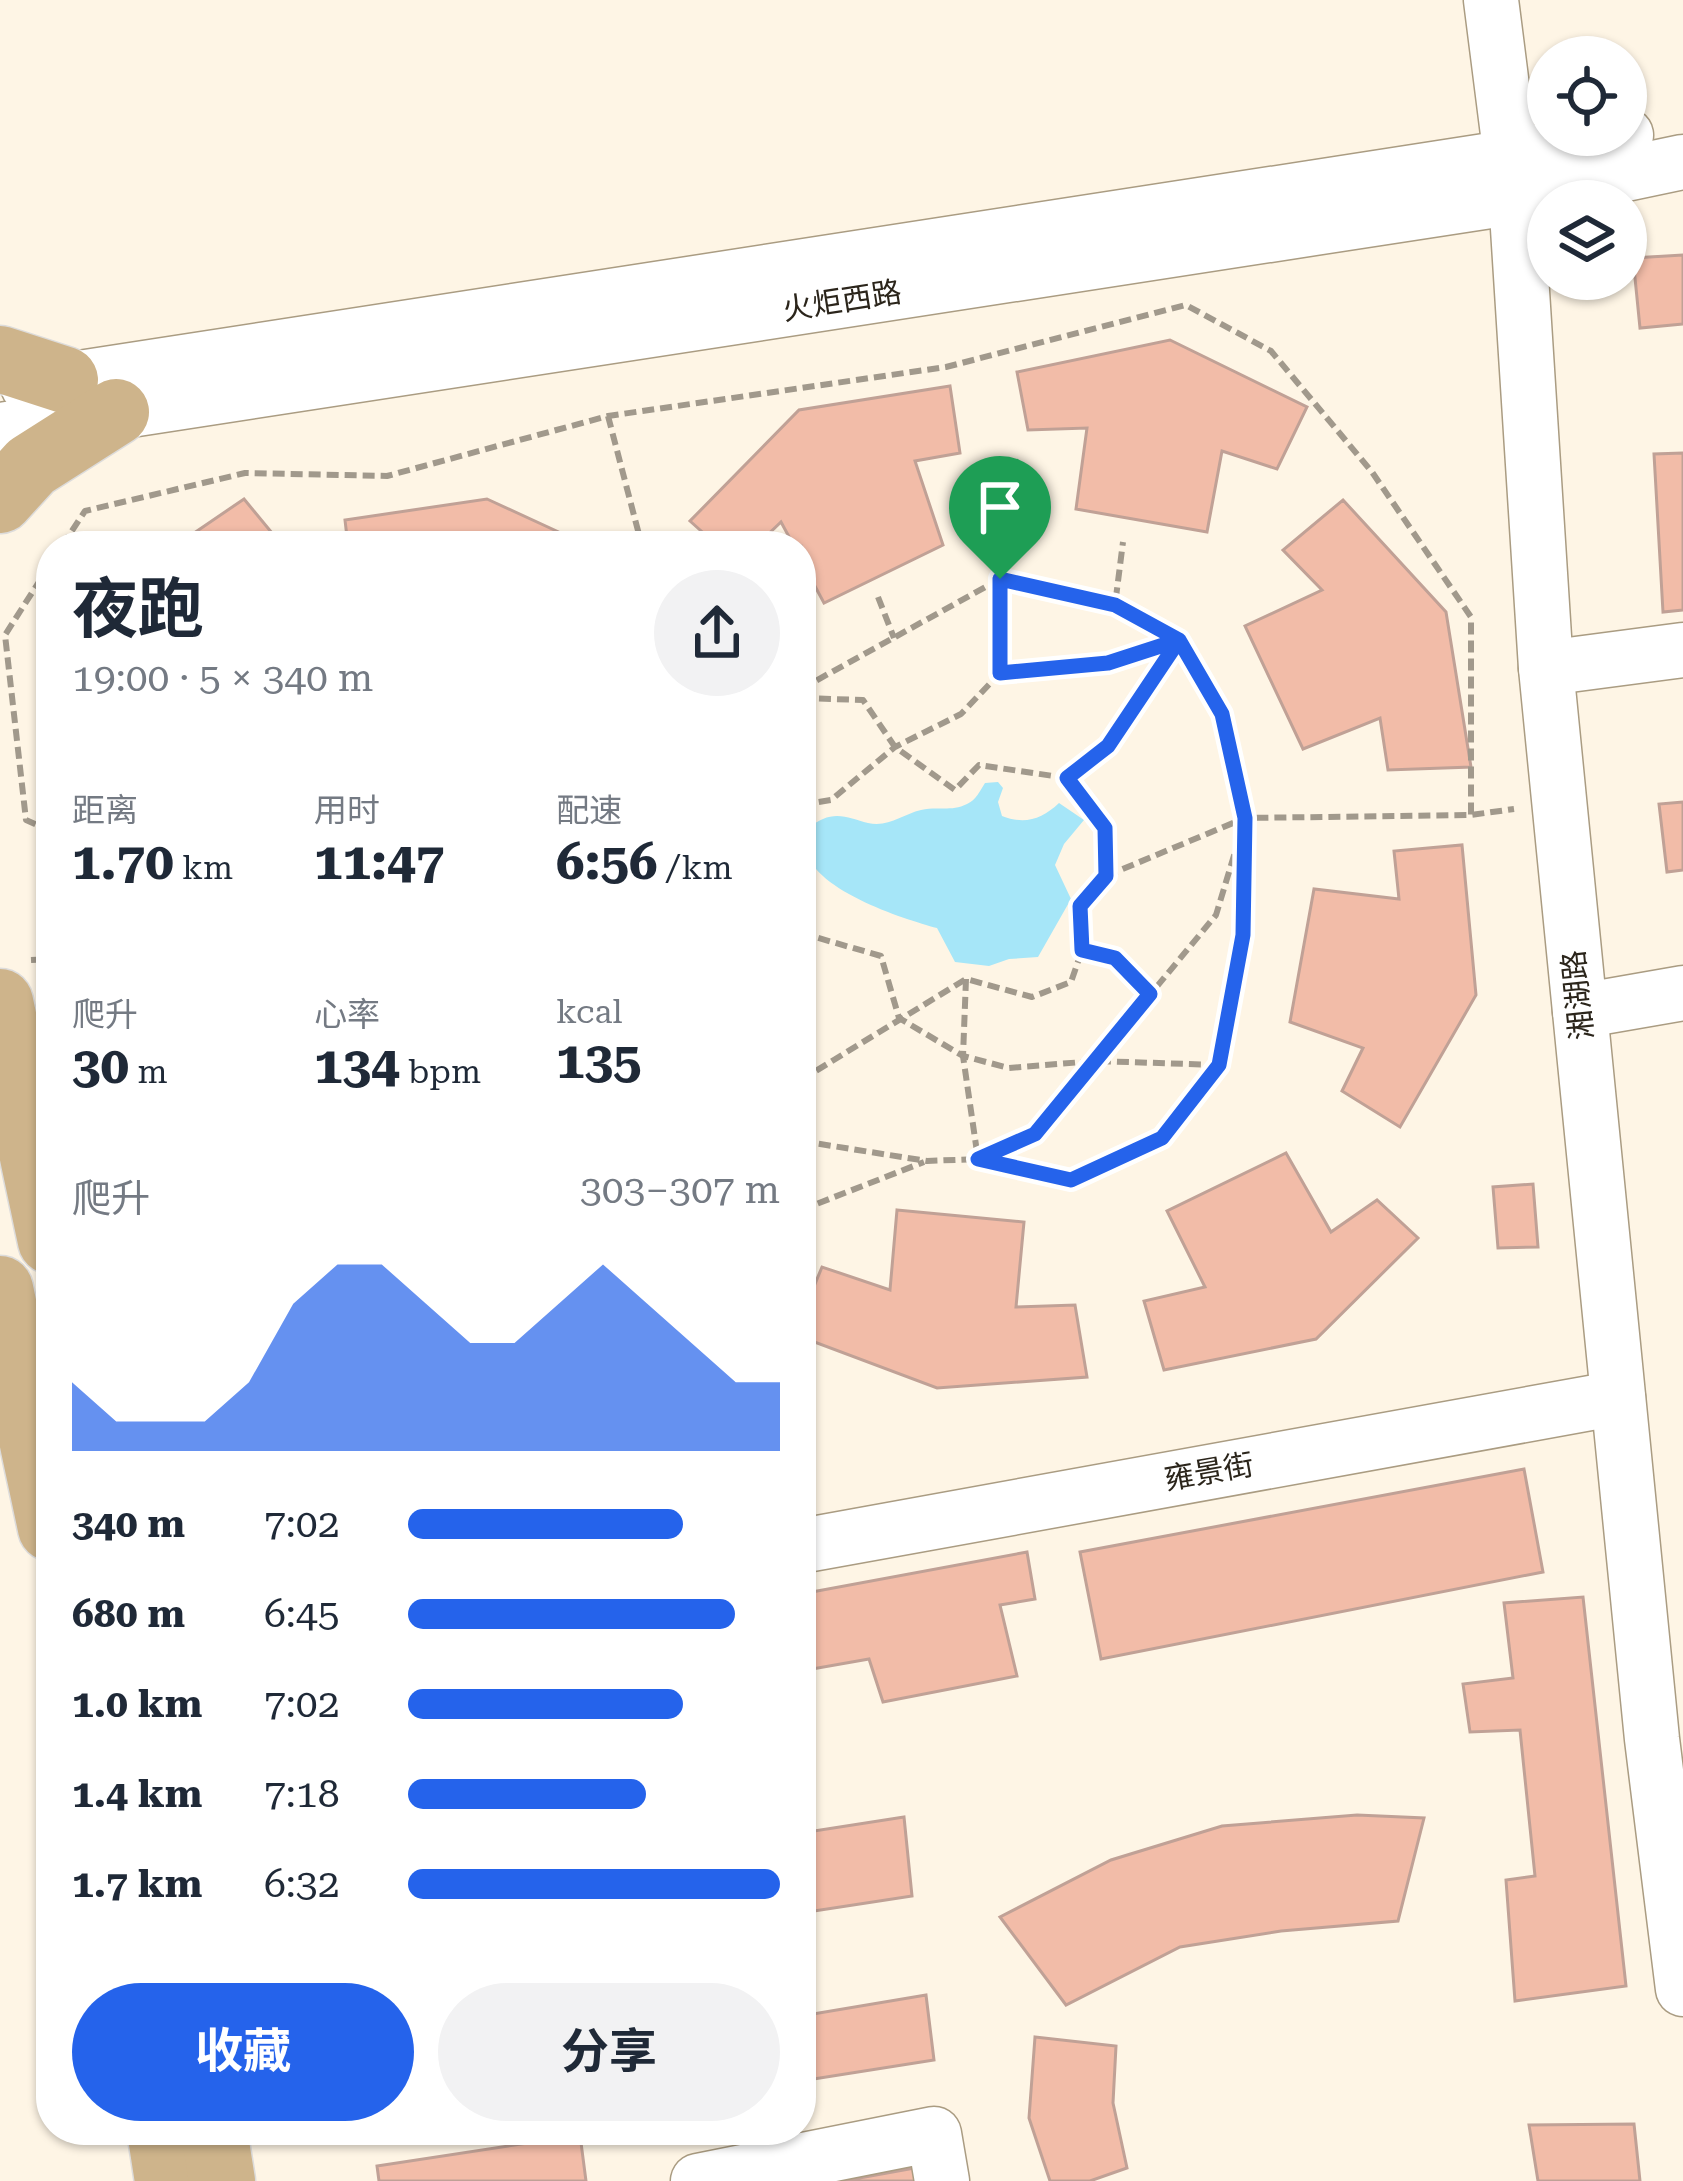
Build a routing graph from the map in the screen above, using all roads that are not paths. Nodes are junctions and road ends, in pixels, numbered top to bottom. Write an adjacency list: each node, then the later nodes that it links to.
1 (1491, 0): 6 (street, 湘湖路)
2 (1683, 124): 3 (street, 火炬西路)
3 (1647, 131)
4 (1570, 156): 6 (street, 火炬西路)
5 (1683, 162): 6 (street, 火炬西路)
6 (1514, 177): 9 (street, 火炬西路); 13 (street, 湘湖路)
7 (0, 358): 9 (main road)
8 (0, 391): 9 (street, 火炬西路)
9 (90, 396): 10 (street, 火炬西路); 11 (main road)
10 (0, 430)
11 (0, 500)
12 (1683, 650): 13 (street)
13 (1546, 668): 16 (street, 湘湖路)
14 (1683, 993): 16 (street)
15 (0, 1002): 17 (main road)
16 (1580, 1011): 19 (street, 湘湖路)
17 (36, 1171)
18 (0, 1289): 20 (main road)
19 (1618, 1398): 21 (street, 雍景街); 22 (street, 湘湖路)
20 (36, 1458)
21 (816, 1543)
22 (1667, 1734): 23 (street, 湘湖路)
23 (1683, 1989)
24 (162, 2145): 26 (main road)
25 (216, 2145): 27 (main road)
26 (168, 2181)
27 (222, 2181)
28 (698, 2181): 29 (street)
29 (942, 2181)

